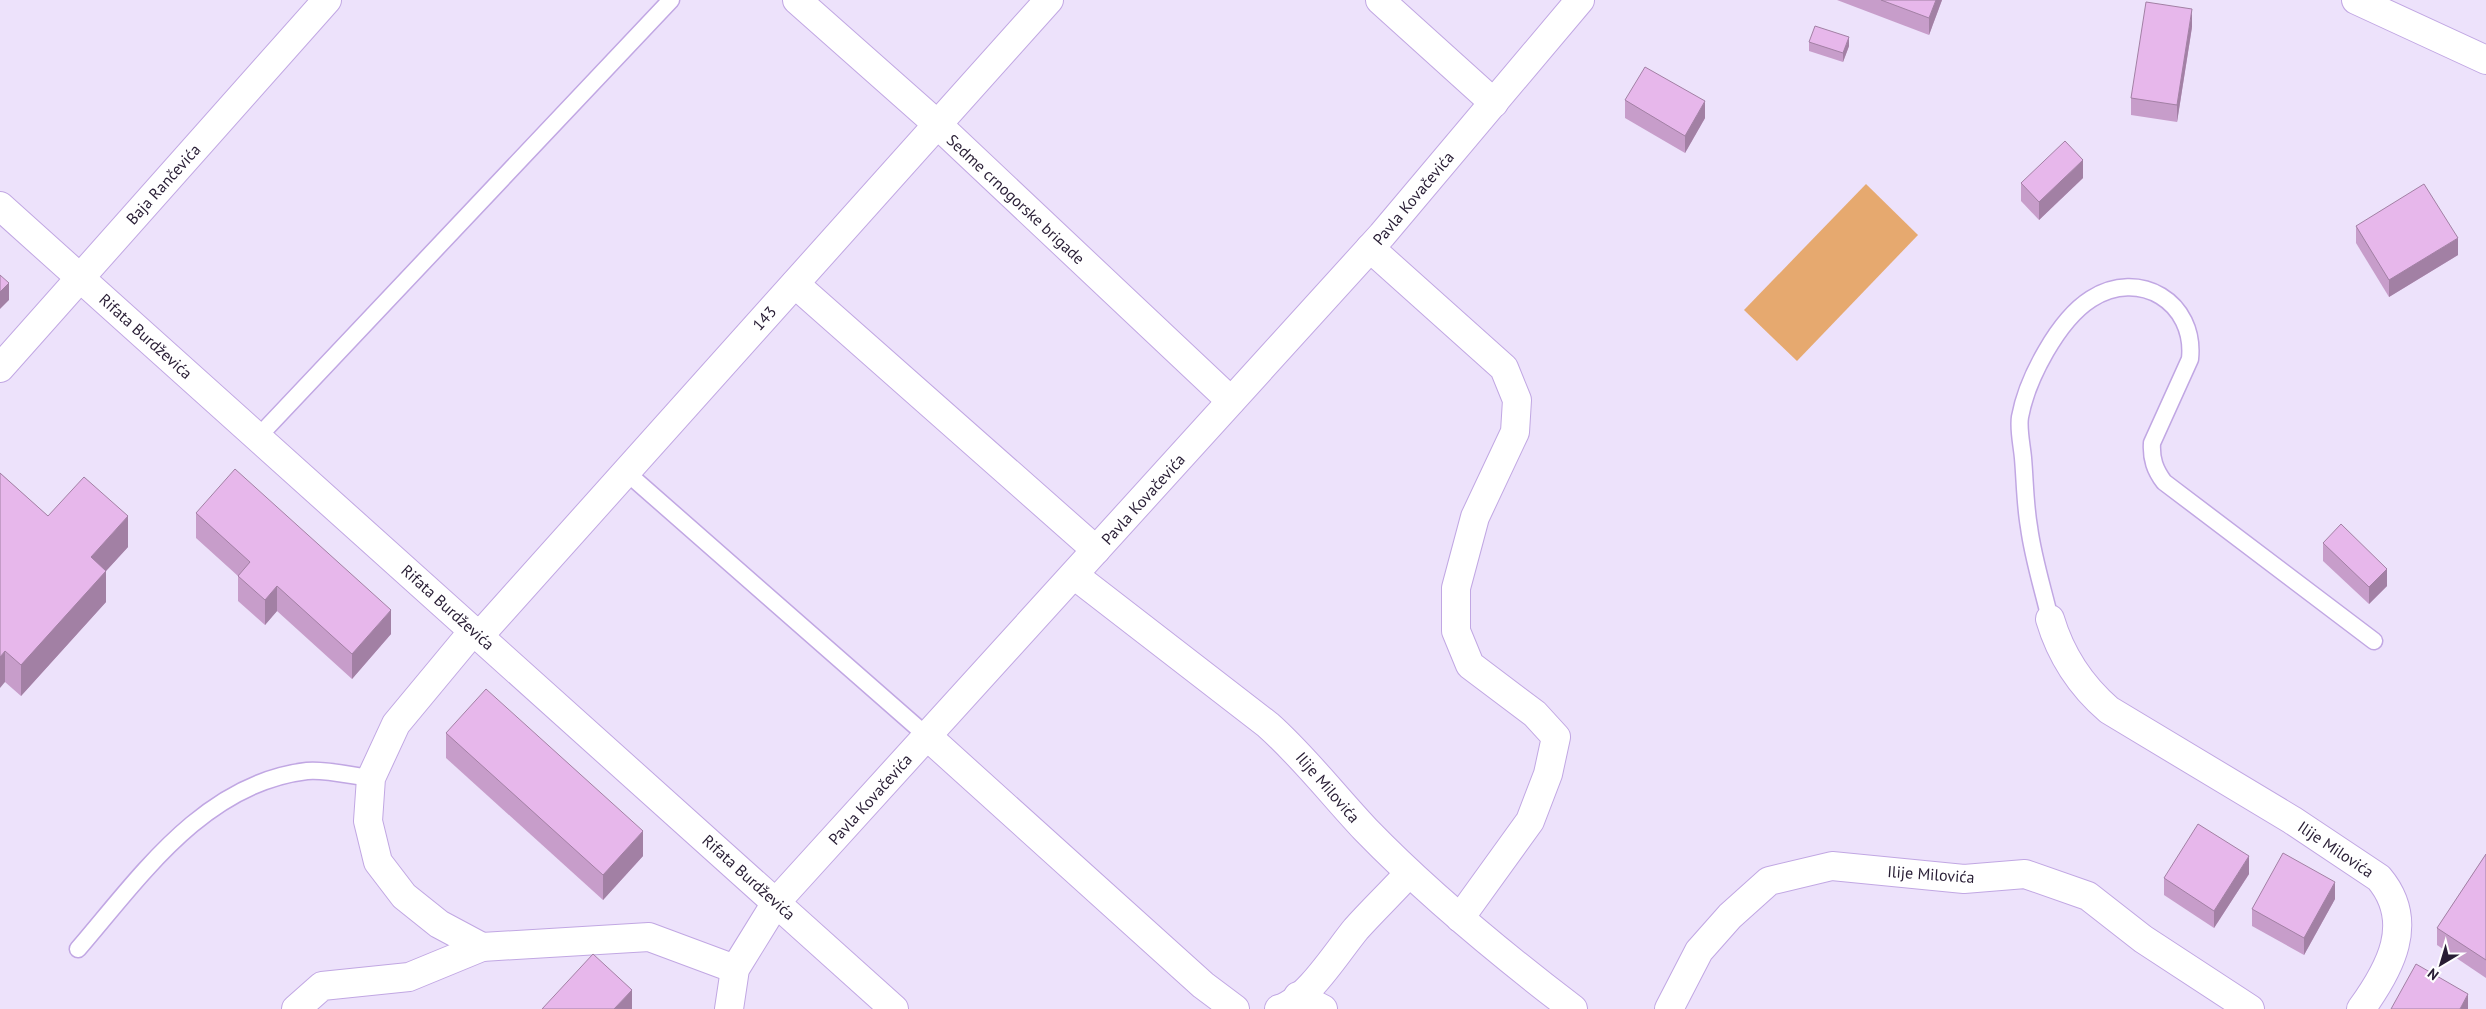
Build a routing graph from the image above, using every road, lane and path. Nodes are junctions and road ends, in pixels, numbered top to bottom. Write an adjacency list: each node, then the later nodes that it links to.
1 (327, 0): 13 (street, Baja Rančevića)
2 (671, 0): 17 (lane)
3 (797, 0): 10 (street, Sedme crnogorske brigade)
4 (1049, 0): 10 (street, 143)
5 (1380, 0): 9 (street)
6 (1580, 0): 9 (street, Pavla Kovačevića)
7 (2356, 0): 8 (street)
8 (2486, 60)
9 (1494, 103): 12 (street, Pavla Kovačevića)
10 (937, 124): 14 (street, 143); 16 (street, Sedme crnogorske brigade)
11 (0, 206): 13 (street, Rifata Burdževića)
12 (1370, 248): 16 (street, Pavla Kovačevića); 28 (street)
13 (80, 277): 15 (street, Baja Rančevića); 17 (street, Rifata Burdževića)
14 (795, 284): 18 (street, 143); 19 (street)
15 (0, 368)
16 (1231, 401): 19 (street, Pavla Kovačevića)
17 (258, 437): 22 (street, Rifata Burdževića)
18 (626, 472): 22 (street, 143); 24 (lane)
19 (1096, 550): 20 (street, Pavla Kovačevića)
20 (1074, 575): 24 (street, Pavla Kovačevića); 26 (street, Ilije Milovića)
21 (2050, 619): 23 (lane); 41 (street, Ilije Milovića)
22 (477, 632): 25 (street, 143); 27 (street, Rifata Burdževića)
23 (2374, 641)
24 (927, 736): 27 (street, Pavla Kovačevića); 36 (street)
25 (371, 778): 29 (street); 30 (lane)
26 (1409, 873): 28 (street, Ilije Milovića); 32 (street)
27 (777, 901): 31 (street, Pavla Kovačevića); 35 (street, Rifata Burdževića)
28 (1460, 918): 38 (street, Ilije Milovića)
29 (482, 948): 31 (street); 33 (street)
30 (78, 949)
31 (735, 970): 34 (street, Pavla Kovačevića)
32 (1288, 1003): 37 (street)
33 (296, 1009)
34 (729, 1009)
35 (894, 1009)
36 (1234, 1009)
37 (1323, 1009)
38 (1573, 1009)
39 (1670, 1009): 40 (street, Ilije Milovića)
40 (2250, 1009)
41 (2361, 1009)

